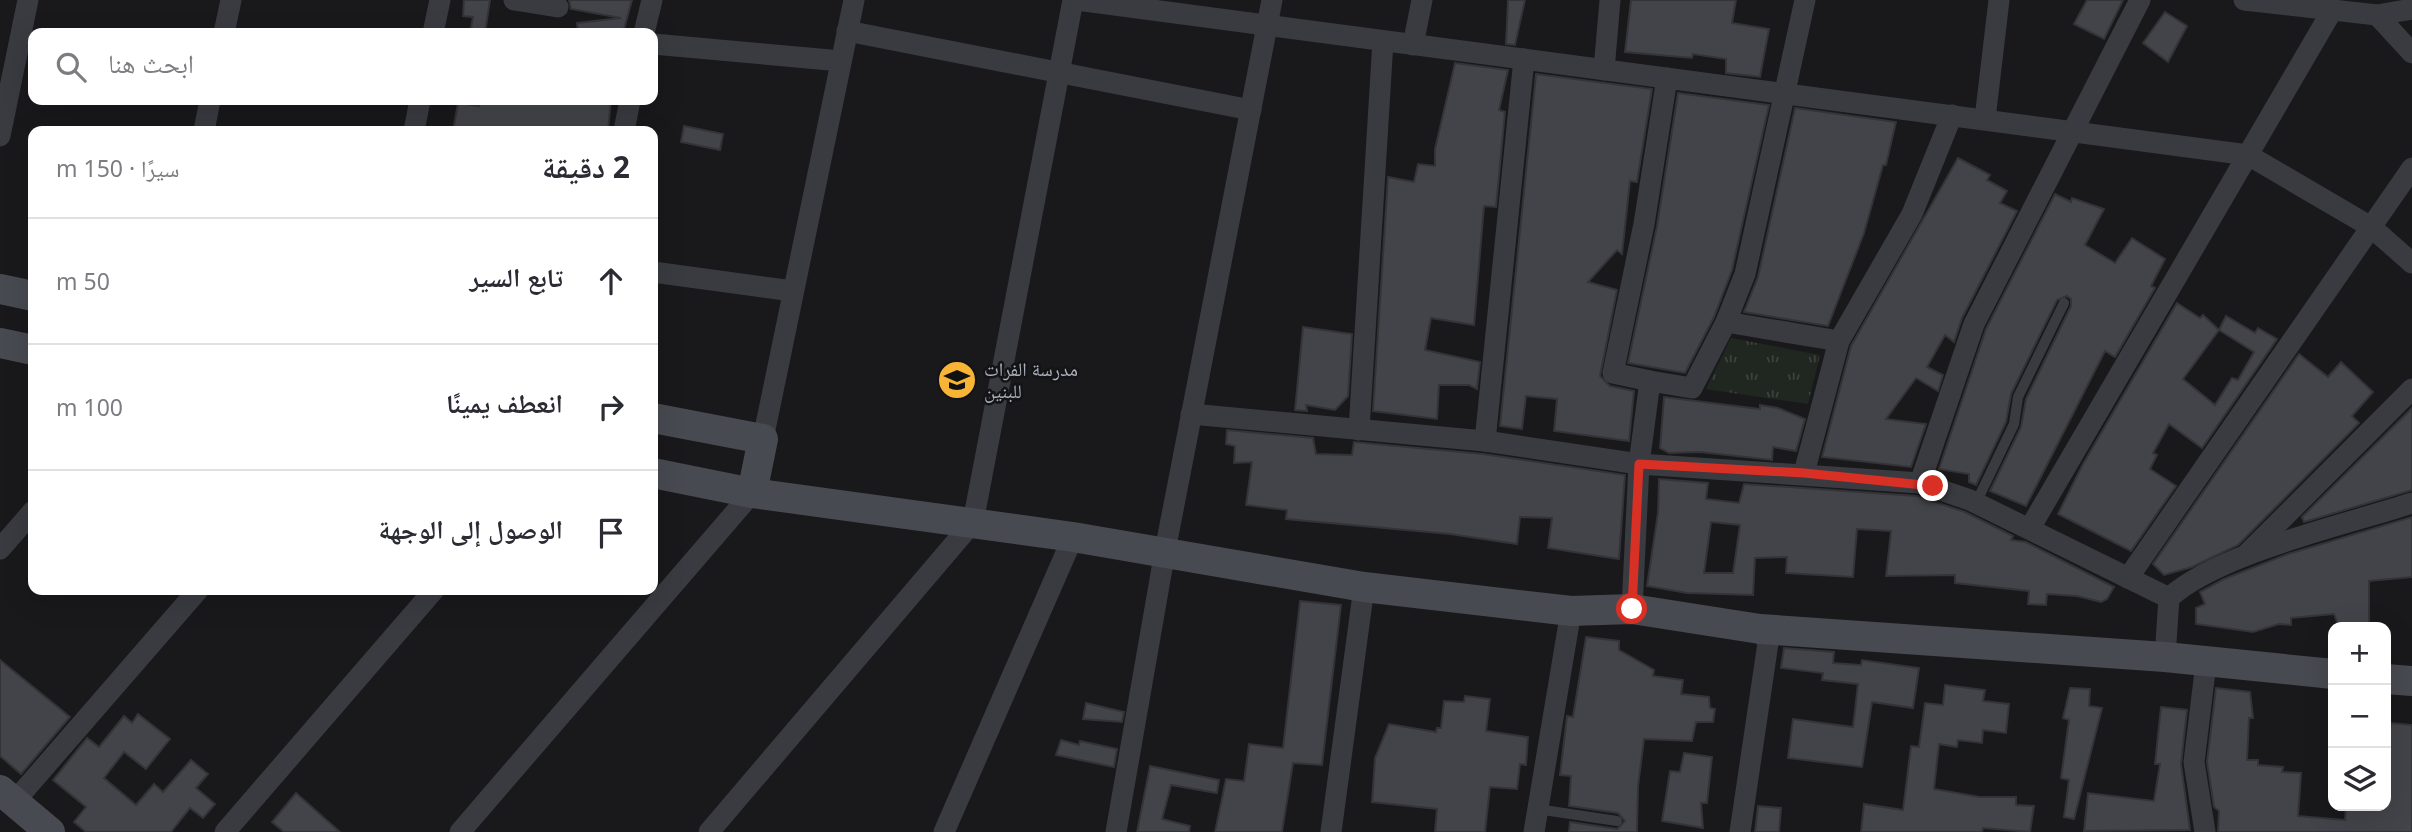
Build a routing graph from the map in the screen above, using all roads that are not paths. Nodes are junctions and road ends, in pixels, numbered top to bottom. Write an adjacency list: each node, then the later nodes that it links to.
1 (28, 0): 45 (street)
2 (231, 0): 21 (street)
3 (440, 0): 22 (street)
4 (514, 0): 17 (street)
5 (652, 0): 23 (street)
6 (853, 0): 24 (street)
7 (1075, 0): 20 (street); 32 (street)
8 (1272, 0): 20 (street)
9 (1422, 0): 27 (street)
10 (1610, 0): 31 (street)
11 (1805, 0): 34 (street)
12 (1999, 0): 40 (street)
13 (2140, 0): 44 (street)
14 (2244, 0): 15 (street)
15 (2275, 2): 18 (street)
16 (2407, 6): 19 (street)
17 (558, 7)
18 (2333, 9): 19 (street); 46 (street)
19 (2377, 15): 28 (street)
20 (1267, 25): 25 (street); 38 (street)
21 (225, 28)
22 (434, 28)
23 (645, 28)
24 (847, 31): 30 (street); 32 (street)
25 (1383, 41): 27 (street); 63 (street)
26 (658, 44): 30 (street)
27 (1413, 45): 29 (street)
28 (2412, 54)
29 (1524, 59): 31 (street); 65 (street)
30 (841, 61): 52 (street)
31 (1604, 70): 33 (street)
32 (1059, 73): 38 (street); 74 (street)
33 (1667, 78): 34 (street); 59 (street)
34 (1787, 92): 39 (street); 55 (street)
35 (209, 105): 41 (street)
36 (419, 105): 42 (street)
37 (629, 105): 43 (street)
38 (1251, 110): 61 (street)
39 (1952, 115): 40 (street); 56 (street)
40 (1985, 119): 44 (street)
41 (205, 126)
42 (415, 126)
43 (625, 126)
44 (2072, 132): 46 (street); 69 (street)
45 (0, 136)
46 (2248, 155): 48 (street); 75 (street)
47 (2412, 168): 48 (street)
48 (2371, 227): 49 (street); 80 (street)
49 (2412, 263)
50 (658, 273): 52 (street)
51 (0, 289): 53 (street)
52 (793, 291): 64 (street)
53 (28, 295)
54 (2064, 303): 71 (lane)
55 (1726, 322): 56 (street); 59 (street)
56 (1839, 341): 67 (street)
57 (0, 343): 58 (street)
58 (28, 349)
59 (1650, 381): 66 (street)
60 (2412, 389): 79 (street)
61 (1191, 414): 63 (street); 78 (street)
62 (658, 419): 64 (street)
63 (1359, 430): 65 (street)
64 (763, 439): 70 (street)
65 (1485, 441): 66 (street)
66 (1639, 464): 67 (street); 85 (street)
67 (1804, 473): 69 (street)
68 (658, 474): 70 (street)
69 (1920, 483): 71 (street)
70 (751, 493): 74 (street); 98 (street)
71 (1976, 503): 75 (street)
72 (2412, 503): 79 (street)
73 (28, 517): 77 (street)
74 (973, 522): 76 (street); 99 (street)
75 (2030, 528): 80 (street)
76 (1073, 537): 78 (street); 100 (street)
77 (0, 549)
78 (1165, 551): 81 (street); 101 (street)
79 (2244, 556): 84 (street)
80 (2128, 578): 84 (street)
81 (1364, 587): 86 (street); 102 (street)
82 (193, 595): 93 (street)
83 (430, 595): 97 (street)
84 (2169, 598): 88 (street)
85 (1632, 609): 86 (street); 87 (street)
86 (1571, 611): 94 (street)
87 (1760, 629): 88 (street); 104 (street)
88 (2165, 657): 89 (street)
89 (2206, 663): 90 (street); 105 (street)
90 (2328, 674)
91 (2391, 679): 92 (street)
92 (2412, 681)
93 (7, 796): 96 (street)
94 (1537, 808): 95 (lane); 103 (street)
95 (1617, 821)
96 (50, 832)
97 (225, 832)
98 (460, 832)
99 (709, 832)
100 (944, 832)
101 (1116, 832)
102 (1331, 832)
103 (1534, 832)
104 (1740, 832)
105 (2205, 832)

